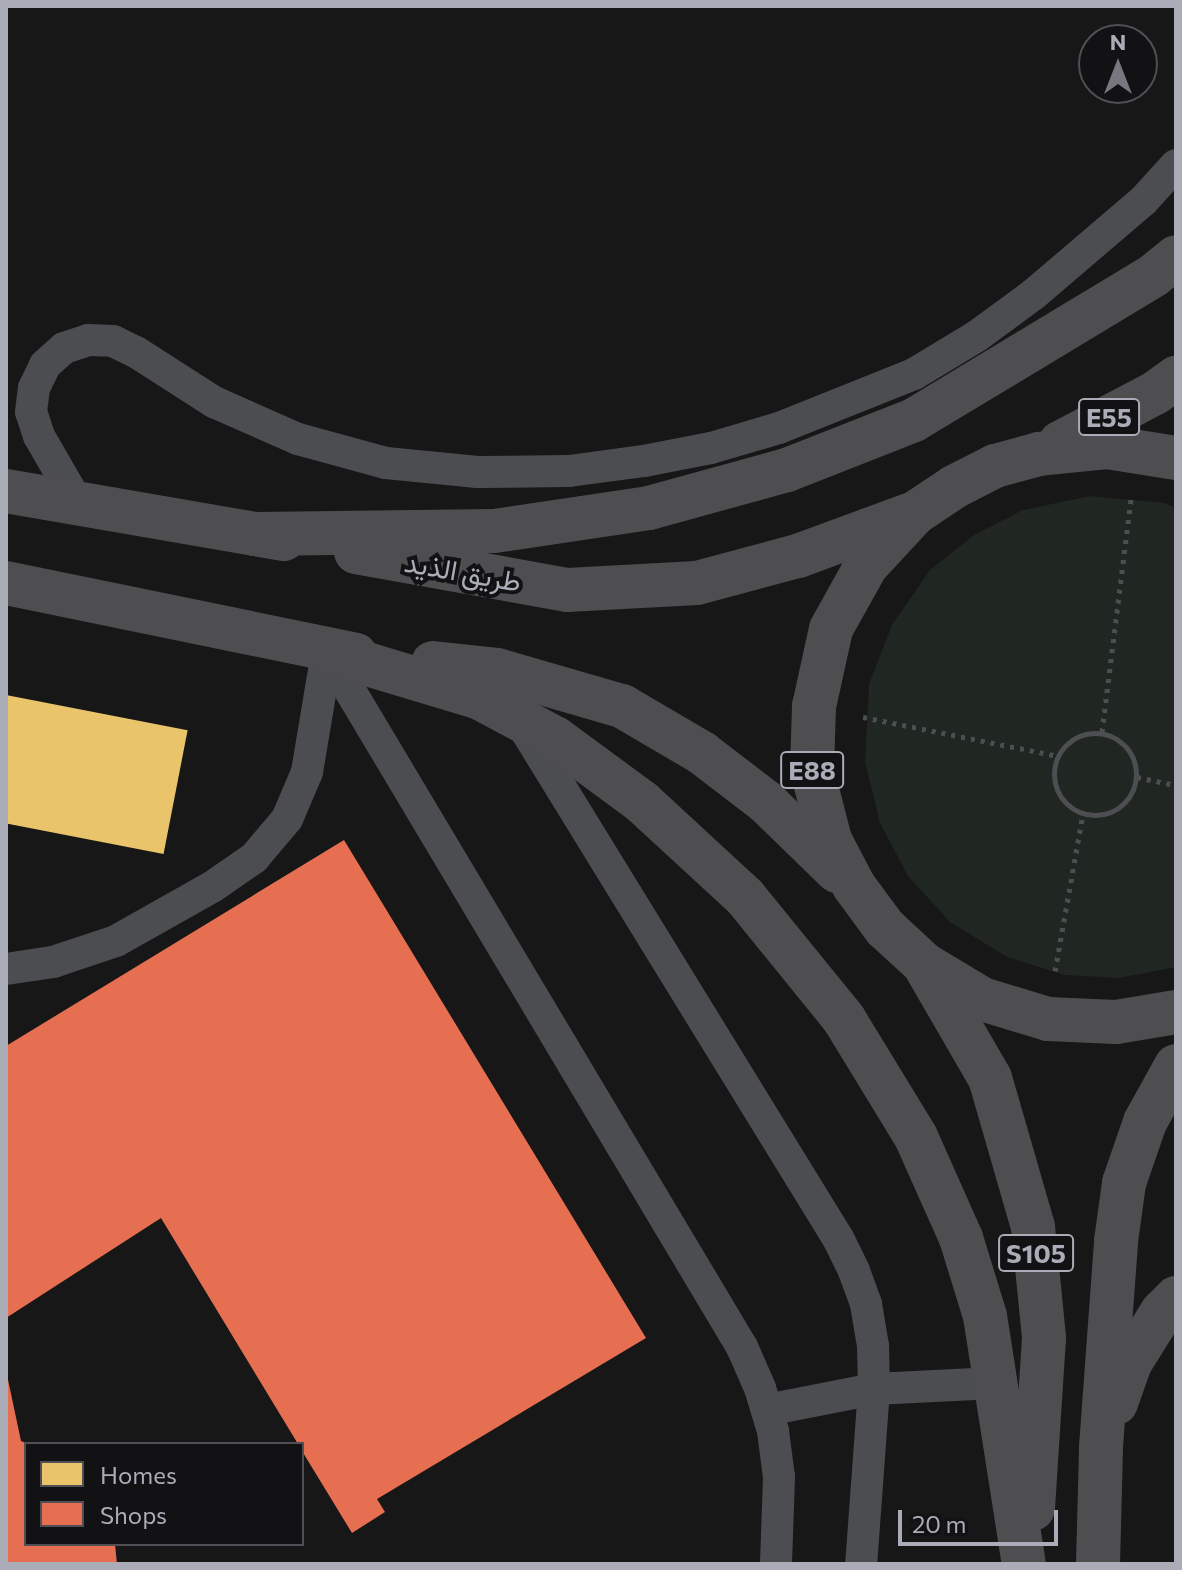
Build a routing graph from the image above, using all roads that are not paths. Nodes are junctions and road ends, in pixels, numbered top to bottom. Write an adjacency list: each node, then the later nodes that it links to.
1 (1176, 165): 7 (lane)
2 (1176, 257): 9 (highway)
3 (1176, 378): 4 (highway, E55)
4 (1039, 454): 5 (highway, E88); 8 (highway, E88)
5 (1157, 454)
6 (6, 491): 7 (highway, طريق الذيد / E88)
7 (77, 502): 9 (highway, طريق الذيد / E88)
8 (915, 513): 9 (highway, طريق الذيد / E88); 13 (highway, E88)
9 (255, 534)
10 (6, 583): 11 (highway, E88)
11 (327, 652): 12 (highway); 13 (highway, E88); 15 (lane); 21 (lane)
12 (518, 718): 19 (highway); 20 (lane)
13 (854, 886): 14 (highway, E88)
14 (924, 964): 16 (highway, E88); 25 (highway, S105)
15 (6, 969)
16 (1176, 1012)
17 (1176, 1066): 22 (highway, S105)
18 (1176, 1298): 22 (highway)
19 (995, 1383): 20 (lane); 25 (highway)
20 (874, 1389): 21 (lane); 24 (lane)
21 (767, 1410): 23 (lane)
22 (1101, 1447): 26 (highway, S105)
23 (776, 1564)
24 (861, 1564)
25 (1026, 1564)
26 (1098, 1564)

